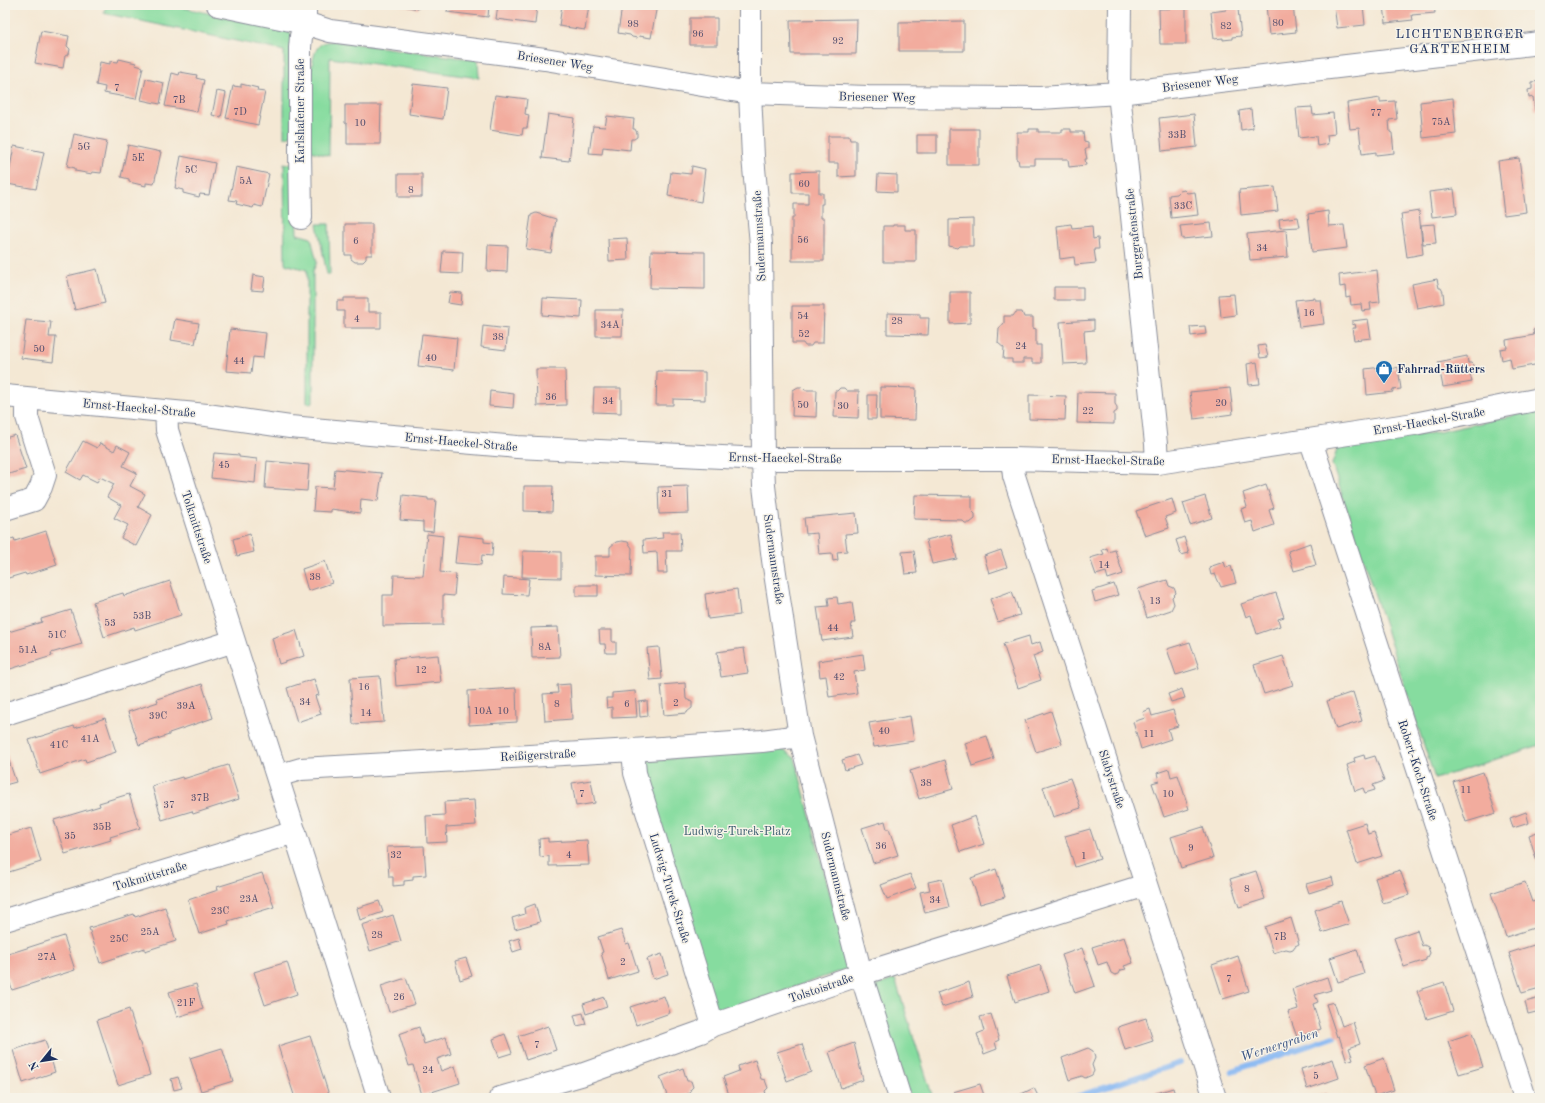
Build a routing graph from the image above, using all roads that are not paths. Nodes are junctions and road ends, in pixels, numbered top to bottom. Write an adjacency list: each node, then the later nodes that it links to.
1 (218, 5): 4 (street, Briesener Weg)
2 (750, 5): 6 (street, Sudermannstraße)
3 (1120, 5): 7 (street, Burggrafenstraße)
4 (305, 14): 6 (street, Briesener Weg); 8 (street, Karlshafener Straße)
5 (1540, 43): 7 (street, Briesener Weg)
6 (750, 92): 7 (street, Briesener Weg); 14 (street, Sudermannstraße)
7 (1119, 93): 16 (street, Burggrafenstraße)
8 (301, 218)
9 (5, 396): 10 (street, Ernst-Haeckel-Straße)
10 (27, 398): 12 (street, Ernst-Haeckel-Straße); 17 (street)
11 (1540, 400): 13 (street, Ernst-Haeckel-Straße)
12 (166, 411): 14 (street, Ernst-Haeckel-Straße); 18 (street, Tolkmittstraße)
13 (1311, 441): 16 (street, Ernst-Haeckel-Straße); 32 (street, Robert-Koch-Straße)
14 (763, 459): 15 (street, Ernst-Haeckel-Straße); 20 (street, Sudermannstraße)
15 (1012, 459): 16 (street, Ernst-Haeckel-Straße); 24 (street, Slabystraße)
16 (1157, 463)
17 (5, 508)
18 (234, 641): 19 (street); 22 (street, Tolkmittstraße)
19 (5, 714)
20 (800, 736): 21 (street, Reißigerstraße); 26 (street, Sudermannstraße)
21 (633, 750): 22 (street, Reißigerstraße); 27 (street, Ludwig-Turek-Straße)
22 (277, 776): 23 (street, Tolkmittstraße)
23 (295, 832): 25 (street, Tolkmittstraße); 28 (street, Tolkmittstraße)
24 (1146, 885): 26 (street, Tolstoistraße); 31 (street, Slabystraße)
25 (5, 920)
26 (860, 974): 27 (street, Tolstoistraße); 30 (street, Sudermannstraße)
27 (713, 1025): 29 (street, Tolstoistraße)
28 (379, 1098)
29 (500, 1098)
30 (900, 1098)
31 (1215, 1098)
32 (1525, 1098)

